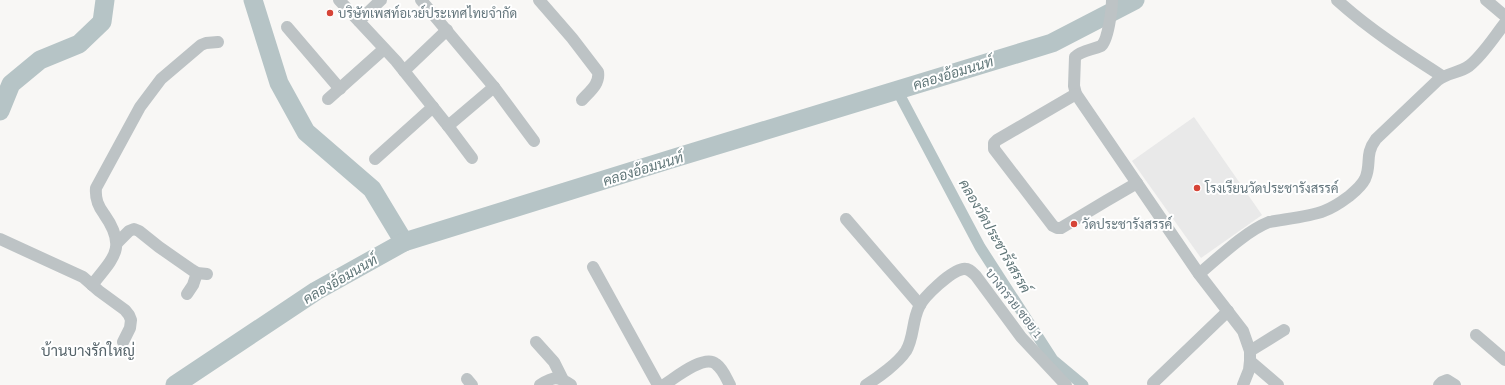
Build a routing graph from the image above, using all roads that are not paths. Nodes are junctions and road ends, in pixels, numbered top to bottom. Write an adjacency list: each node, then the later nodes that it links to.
1 (339, 0): 9 (street)
2 (380, 0): 9 (street)
3 (421, 0): 12 (street)
4 (539, 0): 21 (street)
5 (1112, 0): 19 (street)
6 (1337, 0): 16 (street)
7 (1486, 0): 8 (street)
8 (1505, 16)
9 (359, 21): 14 (street)
10 (1505, 23): 16 (street)
11 (288, 27): 18 (street)
12 (447, 30): 15 (street); 17 (street)
13 (218, 42): 30 (street)
14 (384, 48): 15 (street); 18 (street)
15 (404, 71): 22 (street)
16 (1442, 76): 32 (street)
17 (494, 87): 23 (street); 24 (street)
18 (340, 89): 20 (street)
19 (1076, 94): 27 (street); 27 (street)
20 (328, 99)
21 (582, 100)
22 (433, 107): 23 (street); 26 (street)
23 (448, 126): 25 (street)
24 (534, 140)
25 (472, 158)
26 (375, 159)
27 (1137, 183): 32 (street)
28 (846, 219): 35 (street)
29 (0, 239): 33 (street)
30 (117, 243): 33 (street); 34 (street)
31 (593, 267): 46 (street)
32 (1199, 274): 36 (street)
33 (92, 285): 39 (street)
34 (187, 294)
35 (920, 305): 49 (street, บางกรวย ซอย 1); 50 (street, บางกรวย ซอย 1)
36 (1228, 311): 41 (street); 44 (street)
37 (1284, 330): 41 (street)
38 (1476, 335): 42 (street)
39 (123, 342)
40 (536, 342): 43 (street)
41 (1250, 356): 51 (street); 52 (street)
42 (1505, 360)
43 (567, 382): 45 (street)
44 (1153, 383)
45 (540, 385)
46 (658, 385)
47 (664, 385): 48 (street)
48 (730, 385)
49 (866, 385)
50 (1066, 385)
51 (1243, 385)
52 (1278, 385)
53 (1439, 385): 54 (street)
54 (1455, 385)

